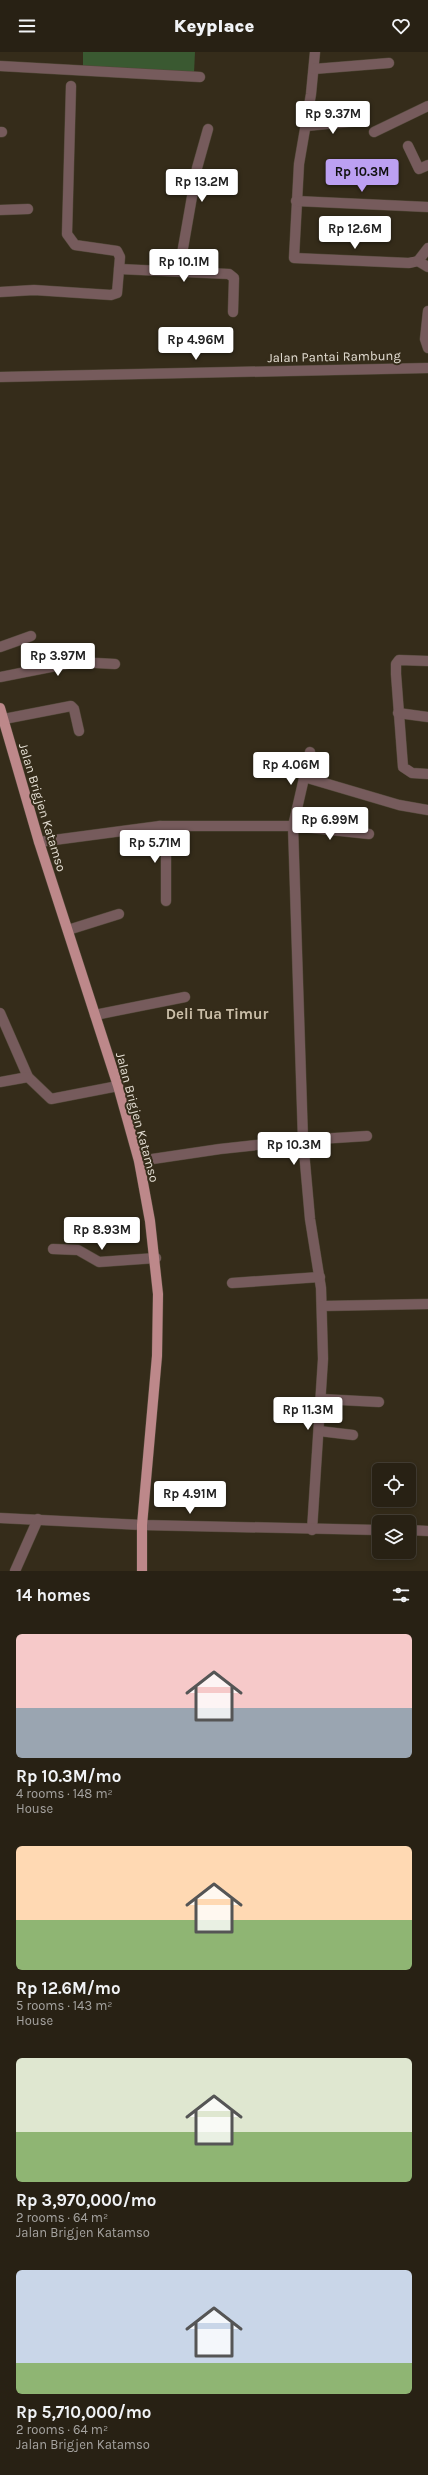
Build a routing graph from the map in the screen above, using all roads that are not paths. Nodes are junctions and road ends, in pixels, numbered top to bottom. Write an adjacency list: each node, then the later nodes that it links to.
1 (316, 52): 4 (street)
2 (389, 63): 4 (street)
3 (0, 66): 5 (street)
4 (314, 69): 9 (street)
5 (200, 77)
6 (71, 86): 21 (street)
7 (428, 106): 11 (street)
8 (359, 121): 9 (street)
9 (306, 126): 14 (street)
10 (208, 129): 22 (street)
11 (374, 132)
12 (408, 146): 13 (street)
13 (428, 165)
14 (296, 201): 15 (street); 19 (street)
15 (428, 207)
16 (28, 209): 17 (street)
17 (0, 210)
18 (428, 248): 19 (street)
19 (418, 261): 20 (street)
20 (428, 267)
21 (119, 269): 22 (street); 23 (street)
22 (179, 271): 25 (street)
23 (0, 292)
24 (428, 311): 26 (street)
25 (233, 312)
26 (428, 348)
27 (428, 368): 28 (street, Jalan Pantai Rambung)
28 (0, 377)
29 (31, 636): 30 (street)
30 (0, 647)
31 (428, 661): 35 (street)
32 (115, 664): 33 (street)
33 (0, 677)
34 (0, 708): 37 (main road, Jalan Brigjen Katamso)
35 (398, 713): 36 (street); 40 (street)
36 (428, 717)
37 (4, 719): 38 (street); 46 (main road, Jalan Brigjen Katamso)
38 (79, 731)
39 (310, 752): 41 (street)
40 (428, 774)
41 (304, 777): 42 (street); 44 (street)
42 (428, 810)
43 (160, 826): 44 (street); 46 (street); 47 (street)
44 (293, 826): 45 (street); 57 (street)
45 (369, 834)
46 (39, 842): 49 (main road, Jalan Brigjen Katamso)
47 (166, 901)
48 (119, 914): 49 (street)
49 (68, 930): 52 (main road, Jalan Brigjen Katamso)
50 (185, 997): 52 (street)
51 (0, 1013): 53 (street)
52 (95, 1015): 55 (main road, Jalan Brigjen Katamso)
53 (28, 1077): 54 (street); 55 (street)
54 (0, 1082)
55 (118, 1086): 58 (main road, Jalan Brigjen Katamso)
56 (367, 1136): 57 (street)
57 (303, 1140): 58 (street); 61 (street)
58 (139, 1161): 60 (main road, Jalan Brigjen Katamso)
59 (53, 1250): 60 (street)
60 (156, 1258): 71 (main road, Jalan Brigjen Katamso)
61 (320, 1277): 62 (street); 64 (street)
62 (232, 1283)
63 (428, 1304): 64 (street)
64 (322, 1306): 65 (street)
65 (321, 1399): 66 (street); 67 (street)
66 (379, 1402)
67 (319, 1431): 68 (street); 72 (street)
68 (354, 1435)
69 (0, 1518): 70 (street)
70 (38, 1519): 71 (street); 76 (street)
71 (142, 1525): 72 (street); 77 (main road, Jalan Brigjen Katamso)
72 (312, 1530): 73 (street)
73 (372, 1530)
74 (416, 1530): 75 (street)
75 (428, 1531)
76 (15, 1571)
77 (142, 1571)

